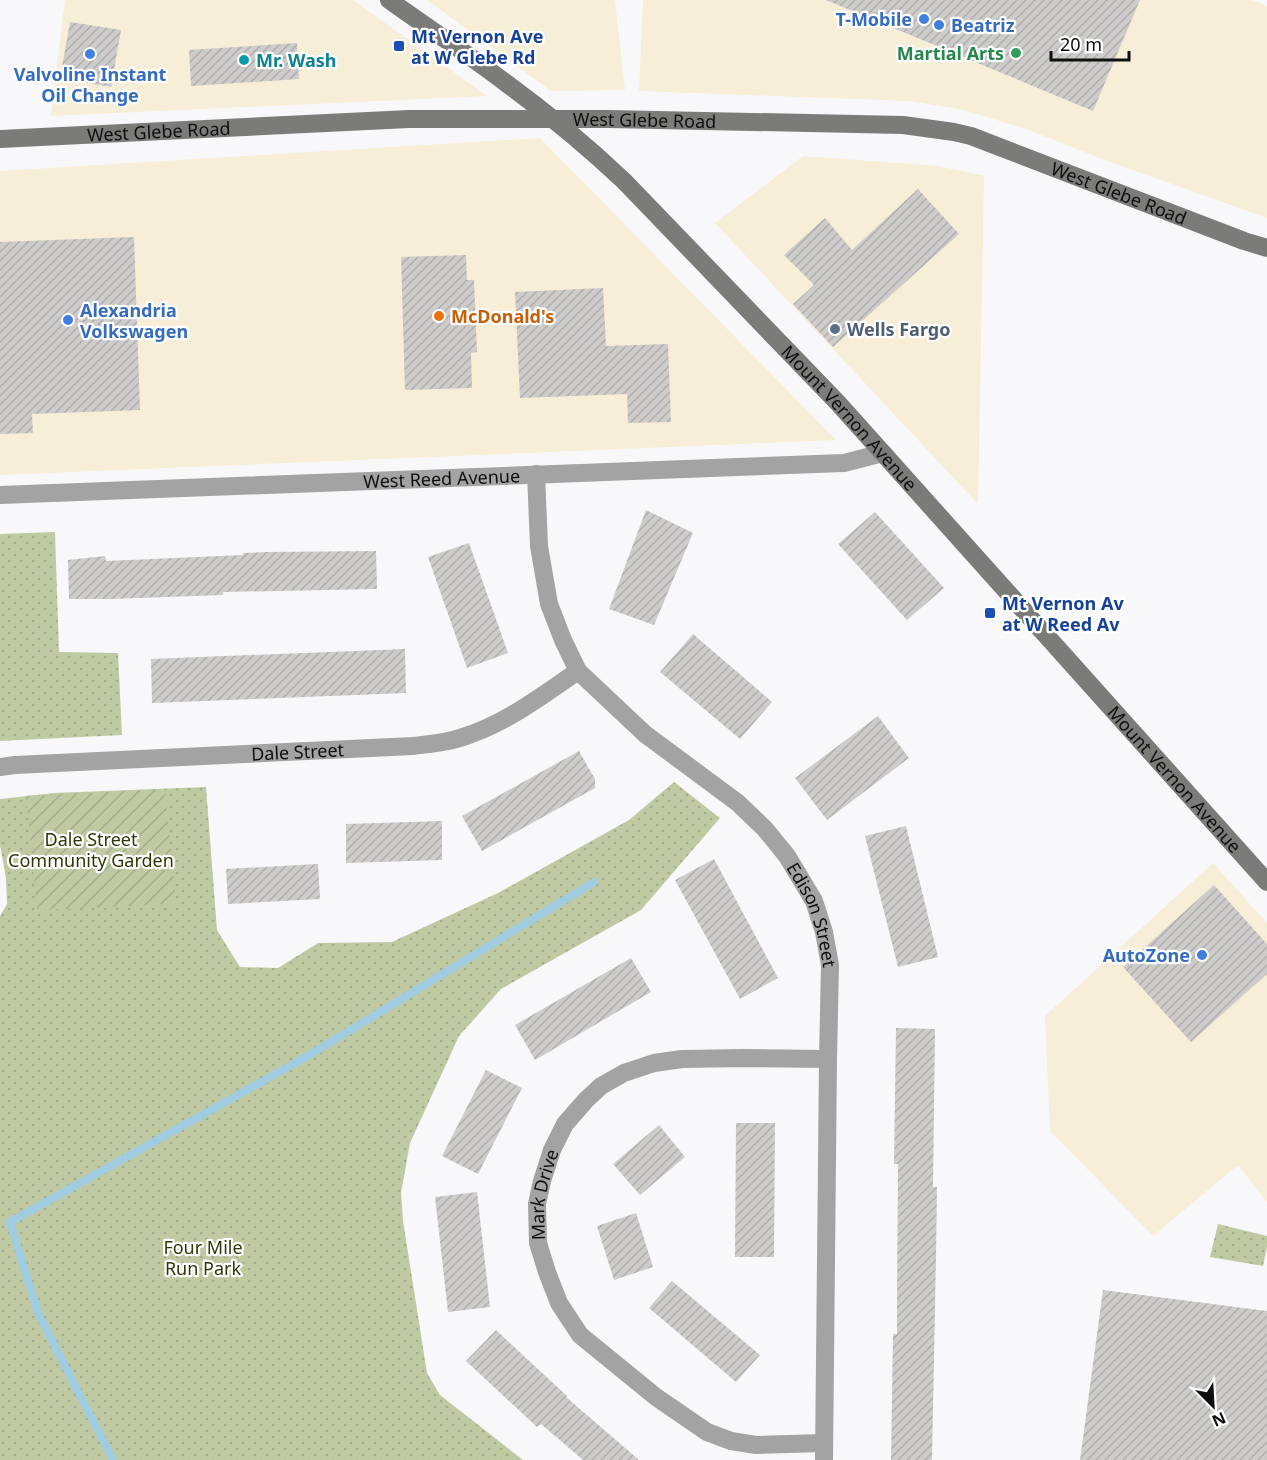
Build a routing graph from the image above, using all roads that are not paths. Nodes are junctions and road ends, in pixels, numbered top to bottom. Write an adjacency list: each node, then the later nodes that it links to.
1 (389, 0): 2 (main road, Mount Vernon Avenue)
2 (553, 119): 3 (main road, West Glebe Road); 4 (main road, West Glebe Road); 5 (main road, Mount Vernon Avenue)
3 (0, 139)
4 (1267, 248)
5 (883, 453): 6 (street, West Reed Avenue); 10 (main road, Mount Vernon Avenue)
6 (536, 474): 7 (street, West Reed Avenue); 8 (street, Edison Street)
7 (0, 495)
8 (578, 671): 9 (street, Dale Street); 11 (street, Edison Street)
9 (0, 767)
10 (1267, 882)
11 (828, 1059): 12 (street, Edison Street); 12 (street, Mark Drive)
12 (824, 1451)

